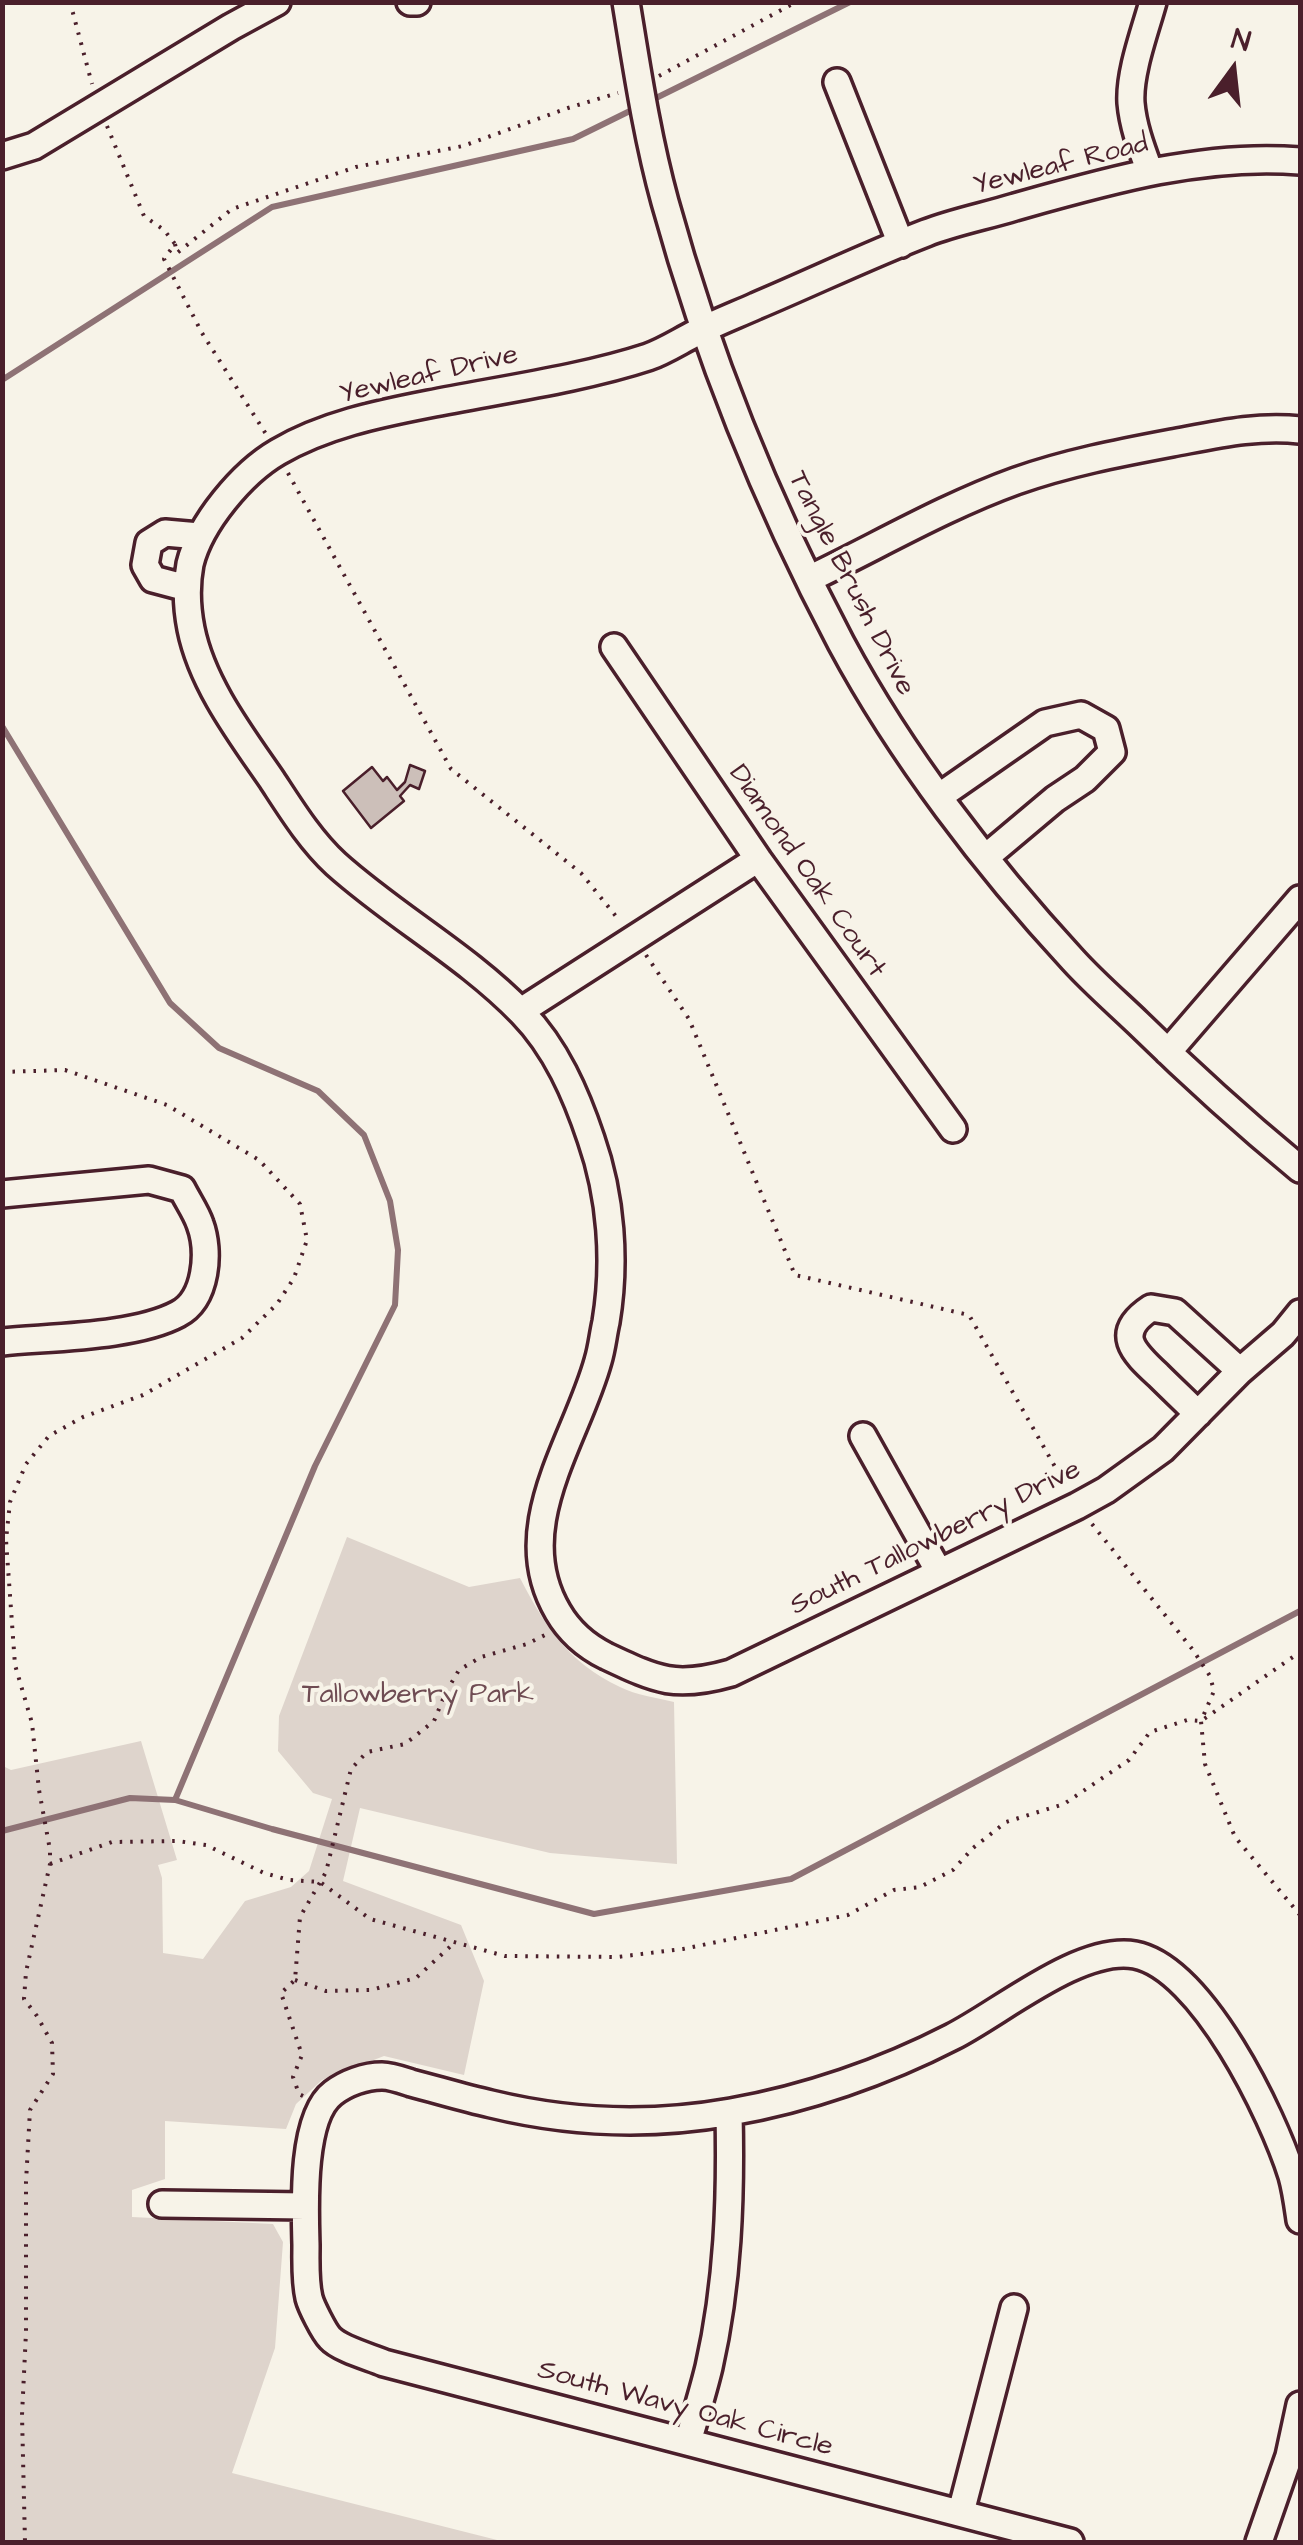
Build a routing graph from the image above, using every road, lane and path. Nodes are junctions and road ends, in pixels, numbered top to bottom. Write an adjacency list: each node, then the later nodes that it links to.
1 (70, 2): 8 (path)
2 (277, 2): 8 (street)
3 (626, 2): 7 (street, Tangle Brush Drive)
4 (796, 2): 7 (path)
5 (1154, 2): 11 (street)
6 (837, 82): 13 (street)
7 (642, 101): 12 (path); 15 (street, Tangle Brush Drive)
8 (99, 107): 9 (street); 12 (path)
9 (2, 156)
10 (1300, 160): 11 (street, Yewleaf Road)
11 (1150, 172): 13 (street, Yewleaf Road)
12 (175, 244): 14 (path)
13 (901, 244): 15 (street, Yewleaf Road)
14 (178, 285)
15 (704, 329): 17 (street, Yewleaf Drive); 19 (street, Tangle Brush Drive)
16 (1300, 430): 19 (street)
17 (199, 536): 18 (street, Yewleaf Drive); 18 (street)
18 (188, 577): 25 (street)
19 (809, 579): 21 (street, Tangle Brush Drive)
20 (614, 647): 23 (street, Diamond Oak Court)
21 (940, 796): 22 (street, Tangle Brush Drive); 22 (street)
22 (986, 857): 26 (street, Tangle Brush Drive)
23 (758, 859): 25 (street); 28 (street, Diamond Oak Court)
24 (1300, 900): 26 (street)
25 (521, 1012): 38 (street)
26 (1168, 1052): 29 (street, Tangle Brush Drive)
27 (2, 1072): 41 (path)
28 (952, 1128)
29 (1300, 1169)
30 (2, 1194): 32 (street)
31 (1300, 1313): 33 (street, South Tallowberry Drive)
32 (2, 1342)
33 (1240, 1371): 34 (street, South Tallowberry Drive); 34 (street)
34 (1198, 1414): 36 (street, South Tallowberry Drive)
35 (863, 1436): 37 (street)
36 (1077, 1506): 37 (street, South Tallowberry Drive); 40 (path)
37 (939, 1572): 38 (street, South Tallowberry Drive)
38 (567, 1624): 42 (path)
39 (1300, 1652): 40 (path)
40 (1201, 1721): 43 (path); 44 (path)
41 (50, 1864): 42 (path); 56 (path)
42 (320, 1882): 44 (path); 45 (path)
43 (1300, 1916)
44 (455, 1942): 45 (path)
45 (295, 1980): 46 (path)
46 (322, 2106): 47 (street); 50 (street)
47 (729, 2112): 48 (street); 54 (street)
48 (1296, 2175): 51 (street)
49 (162, 2204): 50 (street)
50 (305, 2206): 54 (street, South Wavy Oak Circle)
51 (1300, 2220)
52 (1014, 2308): 55 (street)
53 (1300, 2405): 58 (street)
54 (688, 2442): 55 (street, South Wavy Oak Circle)
55 (961, 2512): 57 (street, South Wavy Oak Circle)
56 (25, 2542)
57 (1070, 2542)
58 (1259, 2542)

